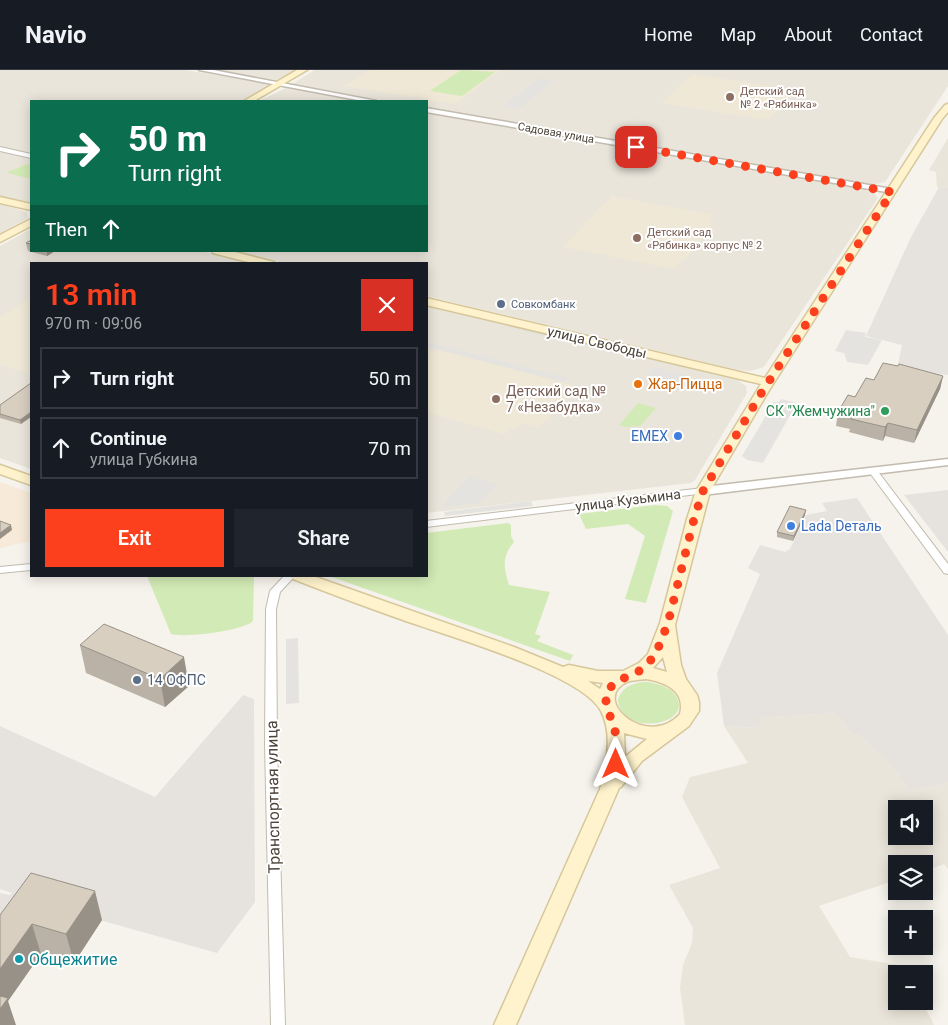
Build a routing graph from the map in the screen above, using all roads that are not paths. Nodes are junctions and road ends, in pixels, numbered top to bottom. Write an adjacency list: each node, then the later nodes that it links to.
1 (202, 70): 3 (street)
2 (303, 70): 3 (main road)
3 (279, 84): 5 (main road); 6 (street)
4 (948, 95): 9 (main road)
5 (250, 100)
6 (367, 100)
7 (948, 107): 9 (main road)
8 (428, 110): 12 (street, Садовая улица)
9 (938, 118): 12 (main road)
10 (0, 149): 11 (street)
11 (30, 156)
12 (892, 192): 20 (main road)
13 (0, 200): 14 (main road)
14 (30, 207)
15 (30, 223): 16 (main road)
16 (0, 239)
17 (221, 252): 18 (main road)
18 (262, 262)
19 (428, 301): 20 (main road, улица Свободы)
20 (768, 382): 25 (main road)
21 (948, 462): 23 (street, улица Кузьмина)
22 (0, 469): 24 (main road)
23 (873, 471): 25 (street, улица Кузьмина); 29 (street)
24 (30, 480)
25 (703, 491): 26 (street, улица Кузьмина); 32 (main road)
26 (428, 524)
27 (30, 567): 28 (street)
28 (0, 570)
29 (948, 571)
30 (289, 577): 39 (street, Транспортная улица)
31 (301, 577): 33 (main road)
32 (668, 623): 34 (main road); 35 (main road)
33 (541, 664): 34 (main road); 36 (main road)
34 (628, 676): 35 (main road); 36 (main road)
35 (685, 691): 37 (main road)
36 (608, 710): 37 (main road); 38 (main road)
37 (679, 725): 38 (main road)
38 (609, 789): 40 (main road)
39 (278, 1025)
40 (505, 1025)

